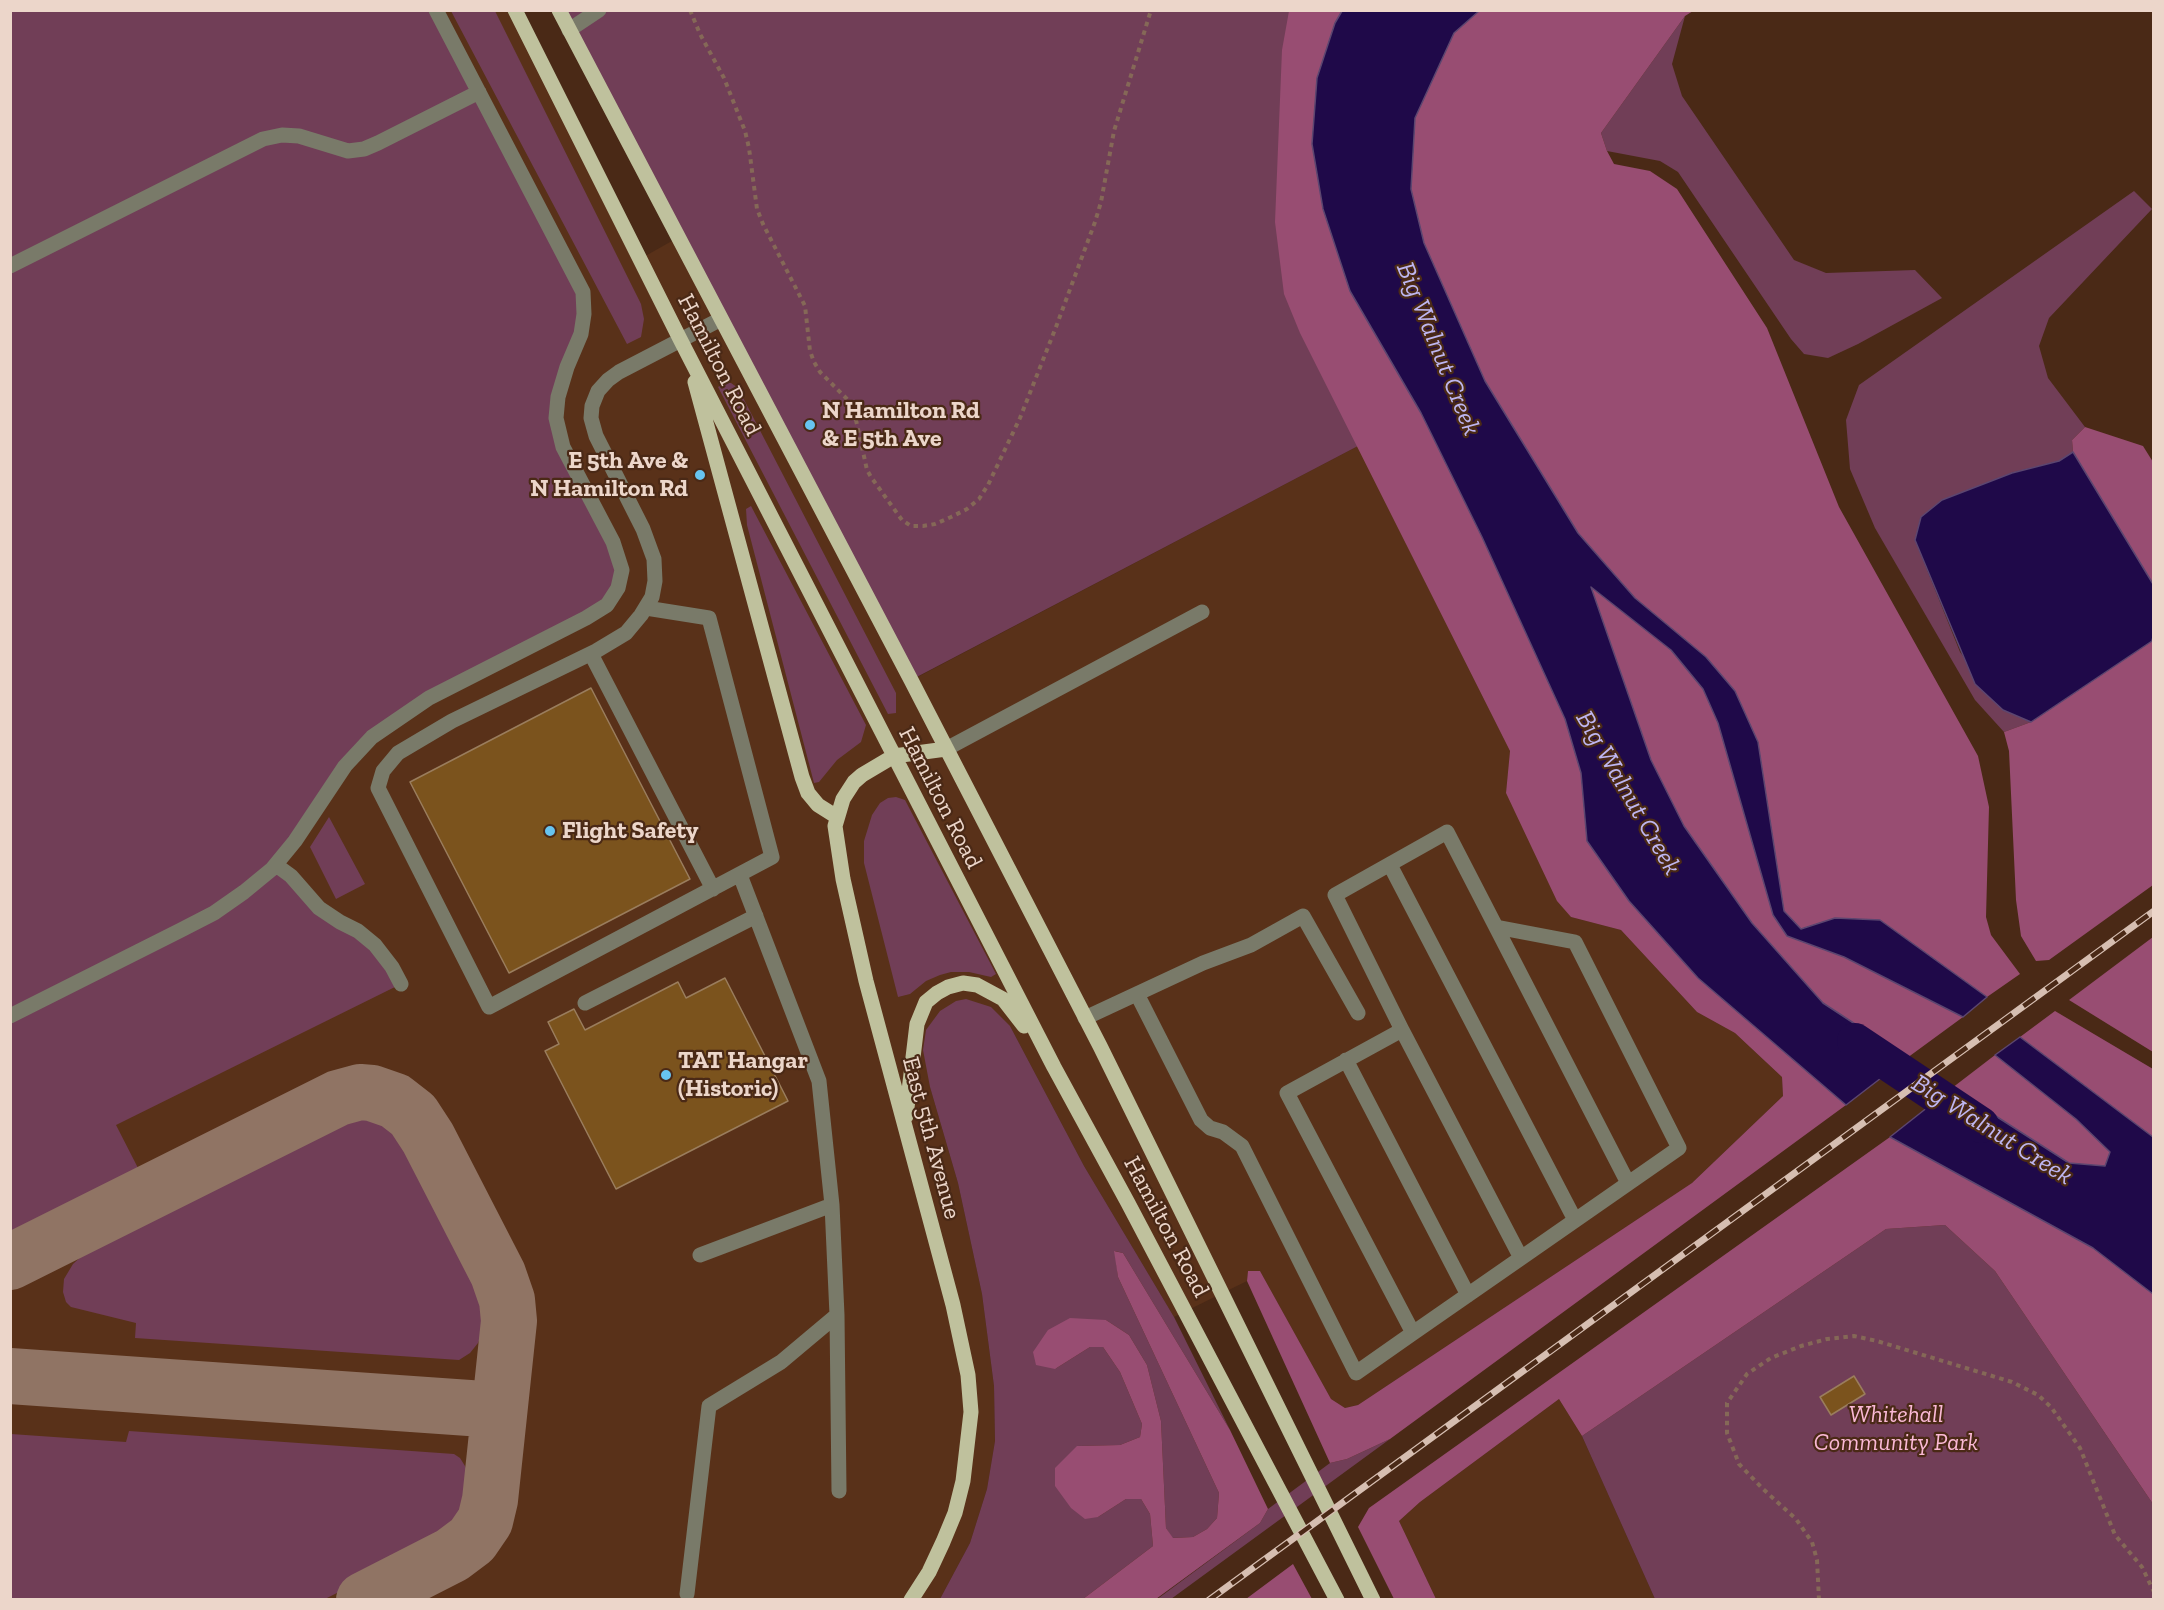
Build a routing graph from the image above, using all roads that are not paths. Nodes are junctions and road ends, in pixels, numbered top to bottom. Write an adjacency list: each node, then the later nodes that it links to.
1 (436, 10): 6 (lane)
2 (515, 10): 9 (main road, Hamilton Road)
3 (559, 10): 5 (main road, Hamilton Road)
4 (598, 10): 5 (lane)
5 (569, 30): 8 (main road, Hamilton Road)
6 (479, 92): 7 (lane); 16 (lane)
7 (10, 266)
8 (721, 319): 9 (lane); 13 (main road, Hamilton Road)
9 (684, 346): 10 (lane); 14 (main road, Hamilton Road); 15 (main road)
10 (646, 608): 12 (lane); 18 (lane)
11 (1202, 612): 13 (lane)
12 (591, 654): 19 (lane); 19 (lane)
13 (946, 749): 14 (main road, East 5th Avenue); 27 (main road, Hamilton Road)
14 (894, 756): 15 (main road, East 5th Avenue); 30 (main road, Hamilton Road)
15 (837, 817): 31 (main road, East 5th Avenue)
16 (276, 865): 22 (lane); 26 (lane)
17 (1390, 865): 21 (lane); 28 (lane); 34 (lane)
18 (740, 875): 19 (lane); 20 (lane)
19 (713, 890)
20 (756, 916): 24 (lane); 33 (lane)
21 (1496, 927): 32 (lane); 32 (lane)
22 (401, 984)
23 (1137, 994): 25 (lane); 27 (lane); 39 (lane)
24 (585, 1003)
25 (1358, 1013)
26 (10, 1016)
27 (1085, 1018): 44 (main road, Hamilton Road)
28 (1402, 1030): 29 (lane); 36 (lane)
29 (1346, 1060): 37 (lane); 39 (lane)
30 (1054, 1067): 31 (main road); 43 (main road, Hamilton Road)
31 (905, 1125): 42 (main road, East 5th Avenue)
32 (1628, 1183): 34 (lane)
33 (832, 1205): 35 (lane); 38 (lane)
34 (1575, 1220): 36 (lane)
35 (700, 1255)
36 (1521, 1258): 37 (lane)
37 (1468, 1295): 39 (lane)
38 (837, 1315): 40 (lane); 41 (lane)
39 (1413, 1333)
40 (839, 1491)
41 (687, 1594)
42 (911, 1599)
43 (1337, 1599)
44 (1373, 1599)

